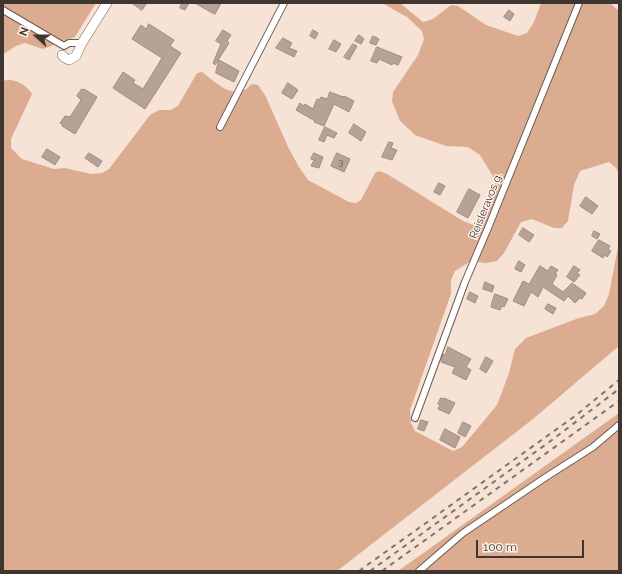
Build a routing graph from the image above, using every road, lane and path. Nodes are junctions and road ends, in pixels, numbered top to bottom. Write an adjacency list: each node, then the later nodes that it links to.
1 (107, 3): 5 (main road)
2 (284, 3): 8 (street)
3 (579, 3): 9 (street, Reisleravos g.)
4 (3, 10): 6 (street)
5 (82, 43): 6 (street); 7 (main road)
6 (64, 46): 7 (street)
7 (62, 55)
8 (220, 128)
9 (415, 418)
10 (619, 425): 11 (street)
11 (419, 571)

